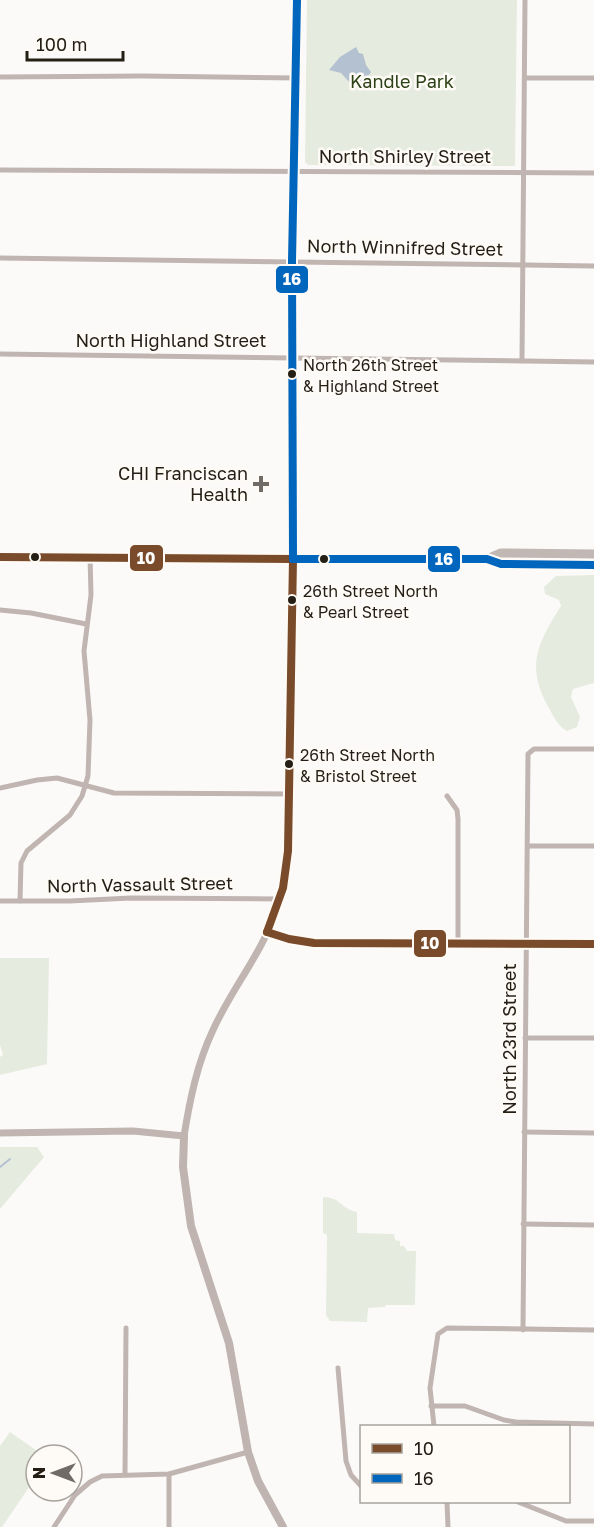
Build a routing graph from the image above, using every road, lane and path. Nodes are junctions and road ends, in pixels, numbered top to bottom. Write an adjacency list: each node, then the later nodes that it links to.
1 (297, 0): 4 (street)
2 (525, 0): 5 (street)
3 (0, 77): 4 (street)
4 (297, 78): 8 (street)
5 (525, 78): 6 (street); 9 (street)
6 (594, 78)
7 (0, 171): 8 (street, North Shirley Street)
8 (295, 172): 9 (street, North Shirley Street); 12 (street)
9 (524, 173): 10 (street, North Shirley Street); 13 (street)
10 (594, 173)
11 (0, 258): 12 (street, North Winnifred Street)
12 (292, 261): 13 (street, North Winnifred Street); 16 (street)
13 (523, 265): 14 (street, North Winnifred Street); 17 (street)
14 (594, 266)
15 (0, 354): 16 (street, North Highland Street)
16 (293, 357): 17 (street, North Highland Street); 22 (street)
17 (522, 361): 18 (street, North Highland Street)
18 (594, 362)
19 (594, 554): 23 (main road)
20 (0, 557): 21 (main road)
21 (90, 557): 22 (main road); 26 (street)
22 (293, 558): 23 (main road); 30 (street)
23 (488, 558): 24 (main road)
24 (594, 565)
25 (0, 610): 26 (street)
26 (86, 624): 28 (street)
27 (594, 749): 32 (street, North 23rd Street)
28 (86, 784): 29 (street); 30 (street); 36 (street)
29 (0, 788)
30 (291, 794): 34 (street)
31 (447, 796): 38 (street)
32 (528, 846): 33 (street); 39 (street, North 23rd Street)
33 (594, 846)
34 (280, 899): 36 (street, North Vassault Street); 37 (street)
35 (0, 901): 36 (street, North Vassault Street)
36 (20, 901)
37 (267, 932): 38 (street); 46 (street)
38 (458, 944): 39 (street)
39 (526, 944): 40 (street); 41 (street, North 23rd Street)
40 (594, 944)
41 (525, 1038): 42 (street); 43 (street, North 23rd Street)
42 (594, 1038)
43 (524, 1132): 45 (street); 47 (street, North 23rd Street)
44 (0, 1133): 46 (street)
45 (594, 1133)
46 (184, 1136): 56 (main road)
47 (523, 1224): 48 (street); 50 (street, North 23rd Street)
48 (594, 1225)
49 (126, 1328): 58 (street)
50 (523, 1330): 51 (street); 53 (street)
51 (594, 1330)
52 (338, 1368): 59 (street)
53 (431, 1406): 54 (street); 55 (street)
54 (594, 1424)
55 (434, 1425)
56 (248, 1452): 57 (street); 65 (main road)
57 (169, 1474): 58 (street); 64 (street)
58 (125, 1475): 63 (street)
59 (360, 1484)
60 (447, 1503): 66 (street)
61 (521, 1503): 62 (street)
62 (594, 1521)
63 (54, 1527)
64 (169, 1527)
65 (283, 1527)
66 (448, 1527)

